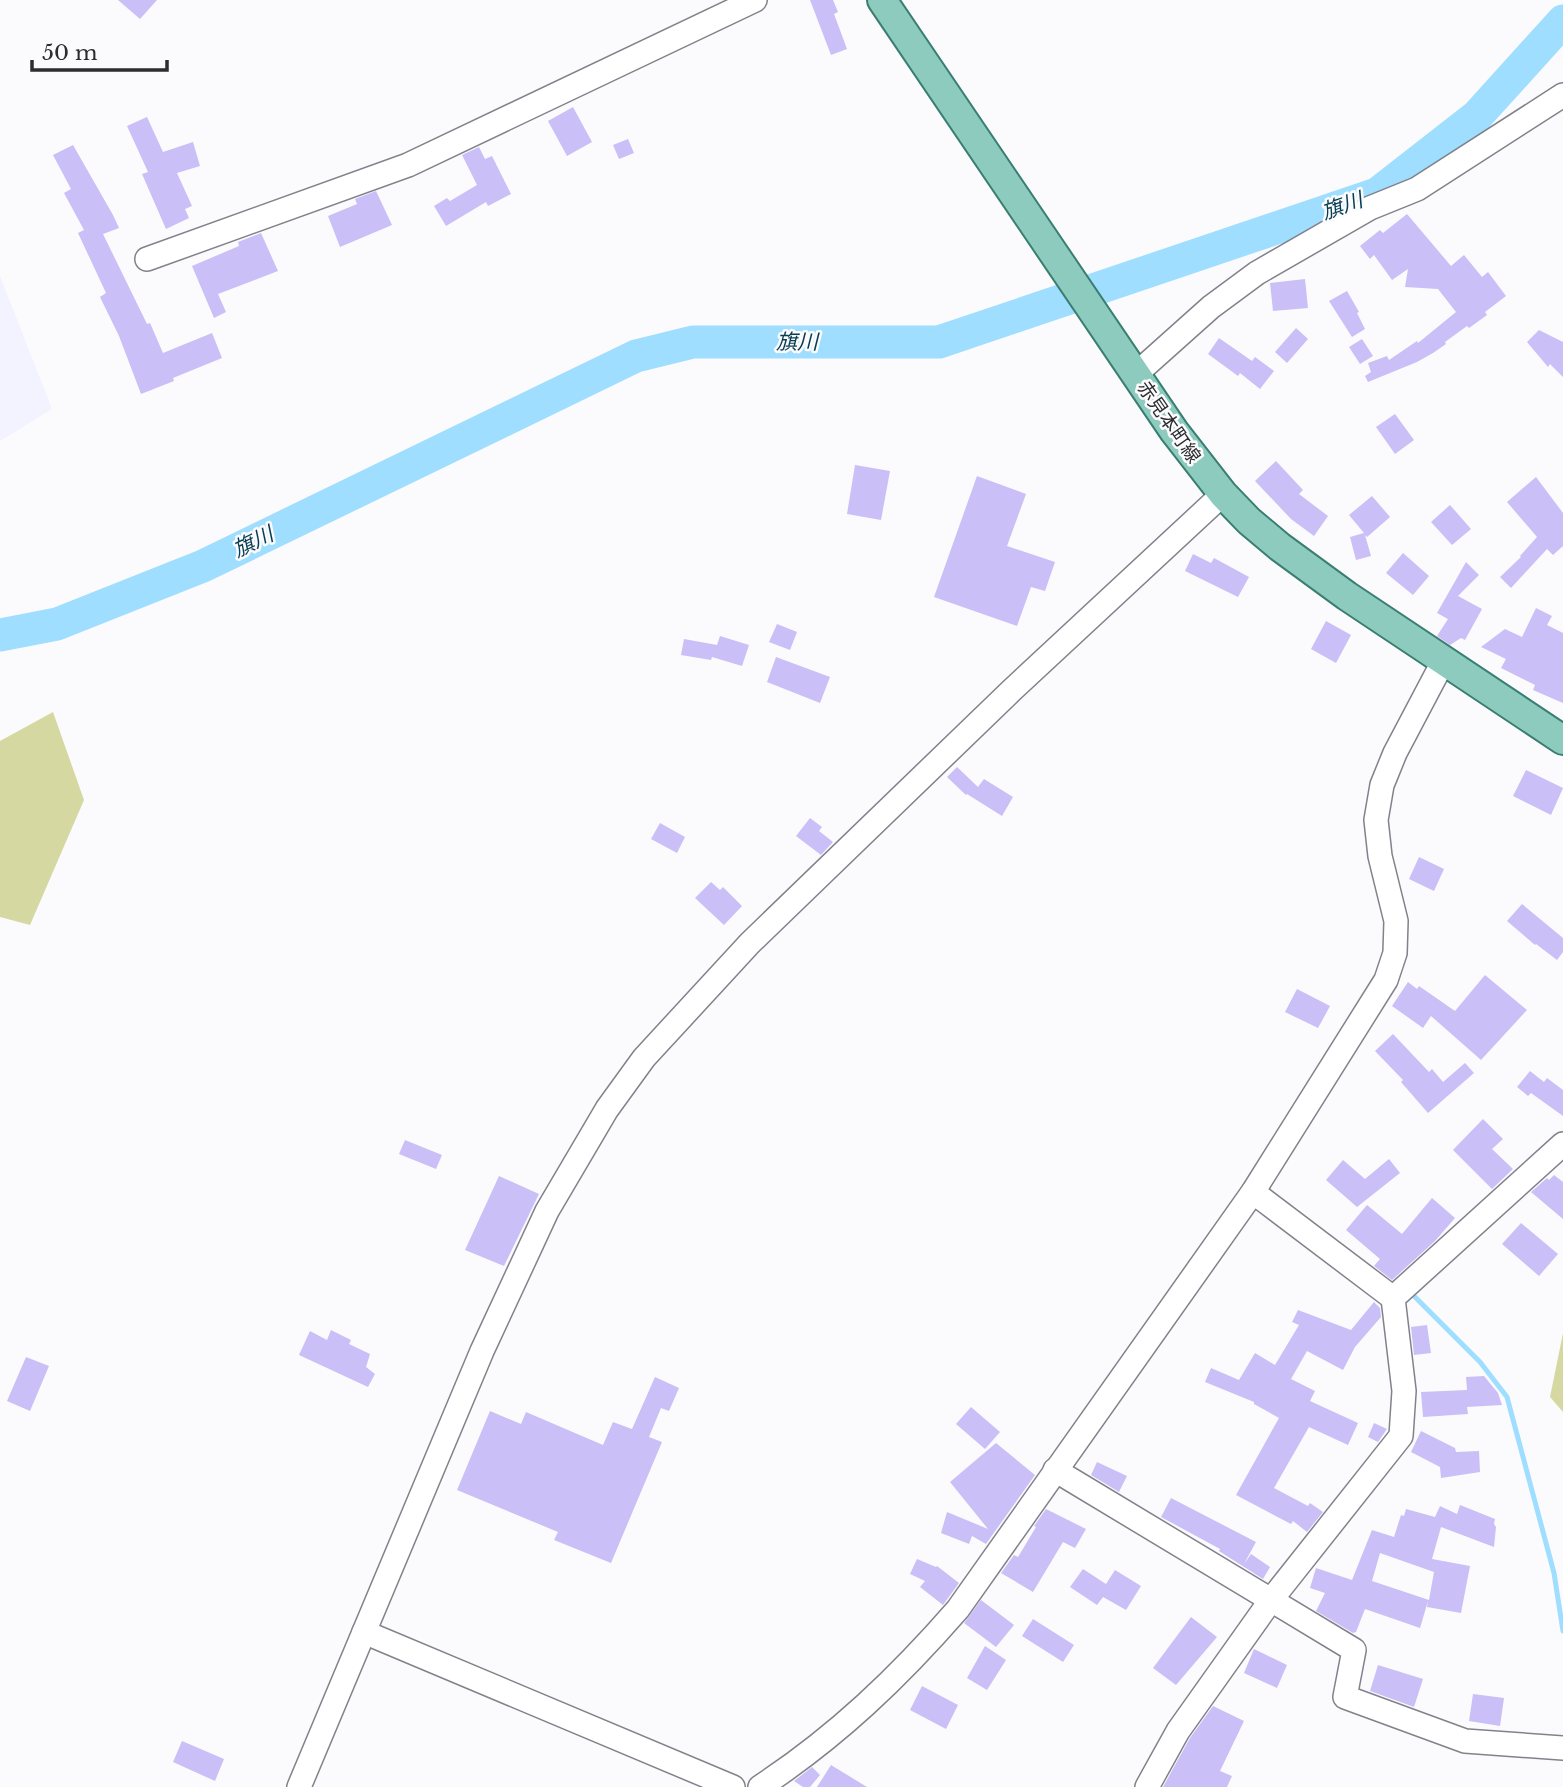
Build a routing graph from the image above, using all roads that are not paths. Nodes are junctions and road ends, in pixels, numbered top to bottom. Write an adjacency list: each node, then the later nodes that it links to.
1 (755, 0): 4 (street)
2 (882, 0): 5 (main road, 赤見本町線)
3 (1563, 95): 5 (street)
4 (147, 260)
5 (1130, 366): 6 (main road, 赤見本町線)
6 (1223, 494): 7 (main road, 赤見本町線); 14 (street)
7 (1444, 660): 8 (main road, 赤見本町線); 10 (street)
8 (1563, 740)
9 (1563, 1144): 11 (street)
10 (1253, 1192): 11 (street); 12 (street)
11 (1393, 1298): 13 (street)
12 (1055, 1469): 13 (street); 18 (street)
13 (1271, 1600): 15 (street); 19 (street)
14 (364, 1632): 16 (street); 17 (street)
15 (1563, 1748)
16 (299, 1787)
17 (733, 1787)
18 (760, 1787)
19 (1147, 1787)

